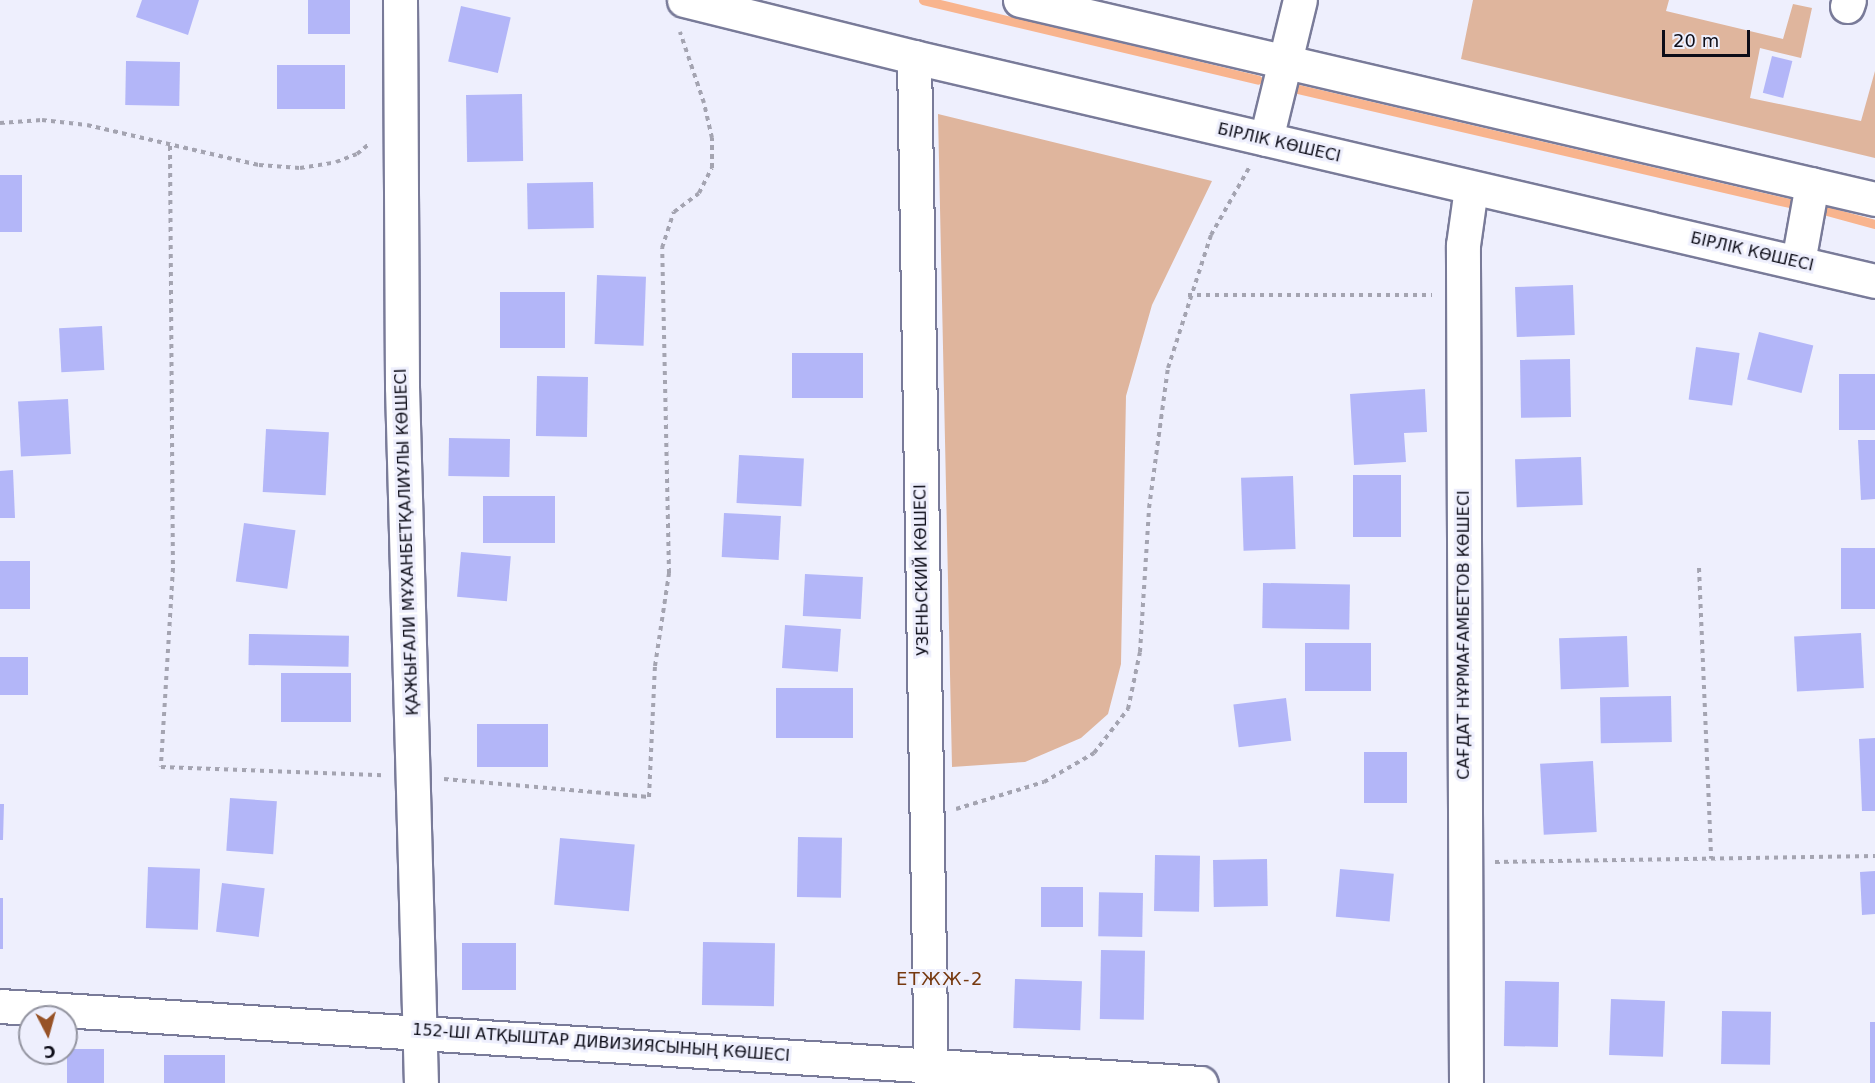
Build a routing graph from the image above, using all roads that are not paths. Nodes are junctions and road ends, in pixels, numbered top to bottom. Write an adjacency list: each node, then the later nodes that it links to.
1 (400, 0): 14 (street, ҚАЖЫҒАЛИ МҰХАНБЕТҚАЛИҰЛЫ КӨШЕСІ)
2 (1020, 0): 6 (street)
3 (1300, 0): 6 (street)
4 (680, 10): 5 (street, БІРЛІК КӨШЕСІ)
5 (914, 57): 7 (street, БІРЛІК КӨШЕСІ); 15 (street, УЗЕНЬСКИЙ КӨШЕСІ)
6 (1284, 61): 7 (street); 8 (street)
7 (1266, 140): 9 (street, БІРЛІК КӨШЕСІ)
8 (1812, 184): 10 (street); 11 (street)
9 (1471, 188): 11 (street, БІРЛІК КӨШЕСІ); 18 (street, САҒДАТ НҰРМАҒАМБЕТОВ КӨШЕСІ)
10 (1875, 199)
11 (1798, 262): 12 (street, БІРЛІК КӨШЕСІ)
12 (1875, 281)
13 (0, 1005): 14 (street, 152-ШІ АТҚЫШТАР ДИВИЗИЯСЫНЫҢ КӨШЕСІ)
14 (421, 1032): 15 (street, 152-ШІ АТҚЫШТАР ДИВИЗИЯСЫНЫҢ КӨШЕСІ); 16 (street, ҚАЖЫҒАЛИ МҰХАНБЕТҚАЛИҰЛЫ КӨШЕСІ)
15 (931, 1073): 17 (street, 152-ШІ АТҚЫШТАР ДИВИЗИЯСЫНЫҢ КӨШЕСІ)
16 (421, 1083)
17 (1201, 1083)
18 (1466, 1083)

